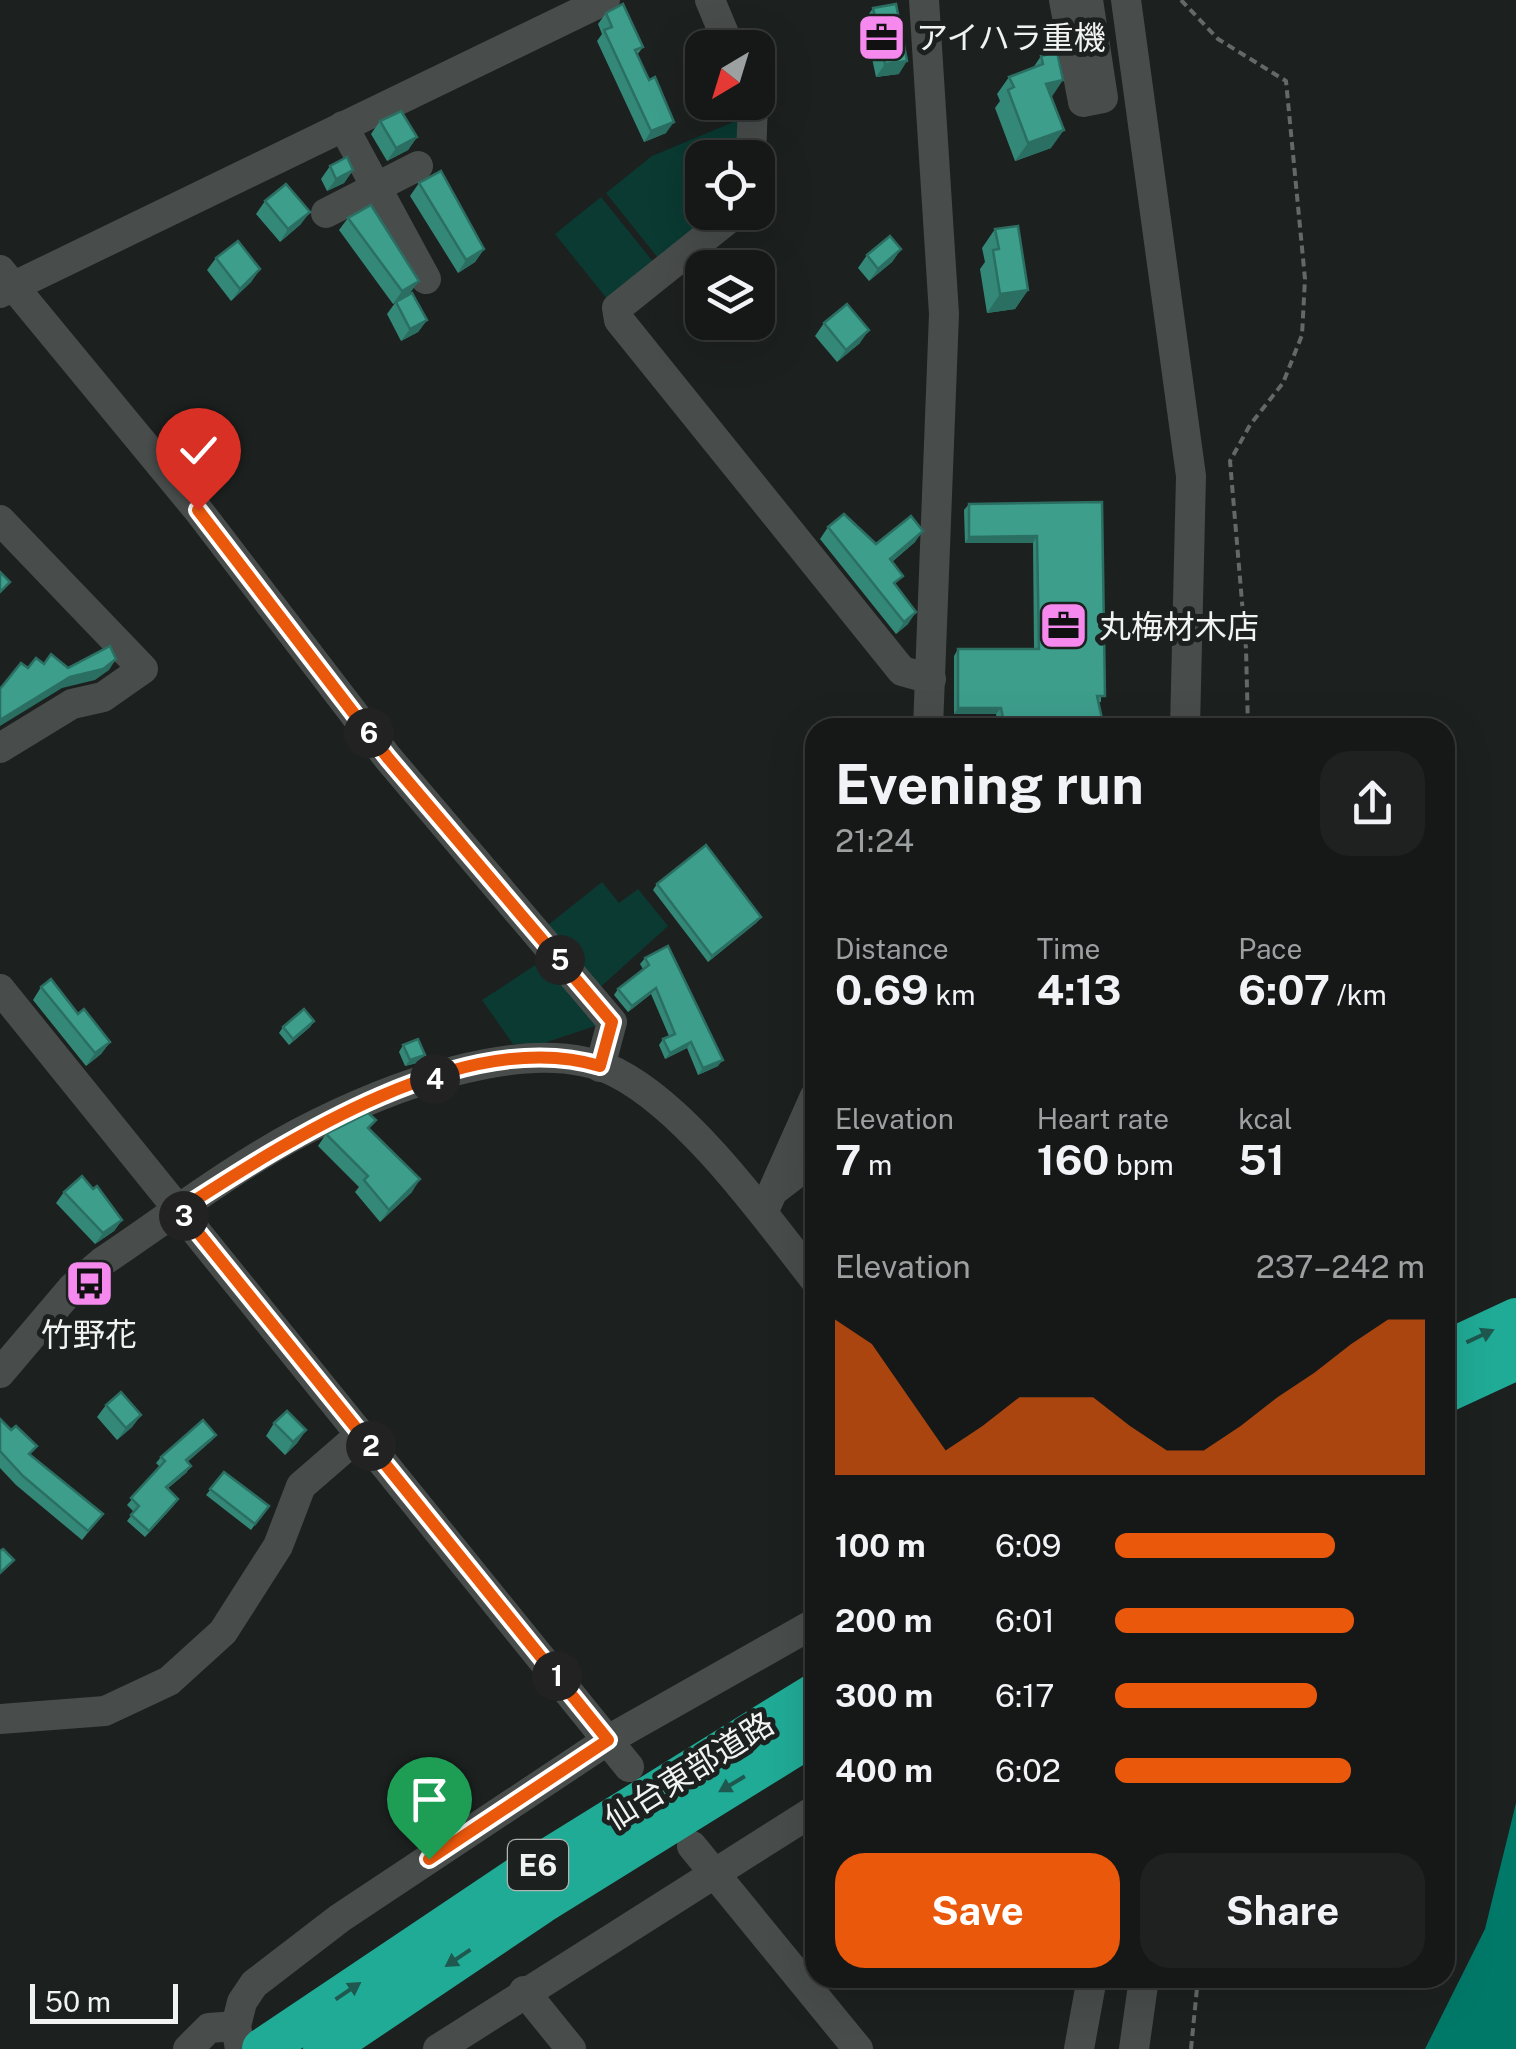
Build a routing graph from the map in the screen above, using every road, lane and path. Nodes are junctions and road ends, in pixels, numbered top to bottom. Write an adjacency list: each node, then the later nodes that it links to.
1 (606, 0): 9 (street)
2 (710, 0): 8 (street)
3 (924, 0): 17 (street)
4 (1064, 0): 5 (street)
5 (1088, 0)
6 (1126, 0): 19 (street)
7 (1181, 0): 20 (path)
8 (722, 30)
9 (343, 126): 11 (street); 15 (street)
10 (418, 166): 11 (street)
11 (376, 186): 12 (street); 14 (street)
12 (326, 213)
13 (714, 230): 17 (street)
14 (426, 279)
15 (4, 283): 23 (street)
16 (0, 520): 21 (street)
17 (931, 679): 18 (street)
18 (929, 718)
19 (1185, 718)
20 (1248, 718)
21 (0, 748)
22 (0, 989): 27 (street)
23 (600, 1066): 26 (street); 27 (street)
24 (805, 1118): 26 (street)
25 (805, 1168): 26 (street)
26 (767, 1203): 28 (street)
27 (180, 1210): 32 (street); 34 (street)
28 (805, 1264)
29 (1516, 1319): 30 (highway, one-way to 29)
30 (1455, 1347)
31 (1516, 1358): 33 (highway)
32 (0, 1374)
33 (1455, 1387)
34 (361, 1434): 37 (street); 39 (street)
35 (805, 1628): 39 (street)
36 (805, 1700): 50 (highway, 仙台東部道路 / E6, one-way to 36)
37 (0, 1719)
38 (805, 1739): 52 (highway, 仙台東部道路 / E6, one-way to 52)
39 (608, 1740): 40 (street); 50 (street)
40 (629, 1767)
41 (805, 1816): 43 (street)
42 (692, 1846): 43 (street)
43 (712, 1872): 44 (street); 49 (street)
44 (805, 1985)
45 (808, 1988): 55 (street)
46 (1092, 1988): 56 (street)
47 (1143, 1988): 57 (street)
48 (1197, 1988): 58 (path)
49 (524, 1991): 53 (street); 54 (street)
50 (252, 2042): 51 (street)
51 (188, 2049)
52 (324, 2049)
53 (438, 2049)
54 (571, 2049)
55 (858, 2049)
56 (1079, 2049)
57 (1134, 2049)
58 (1191, 2049)

